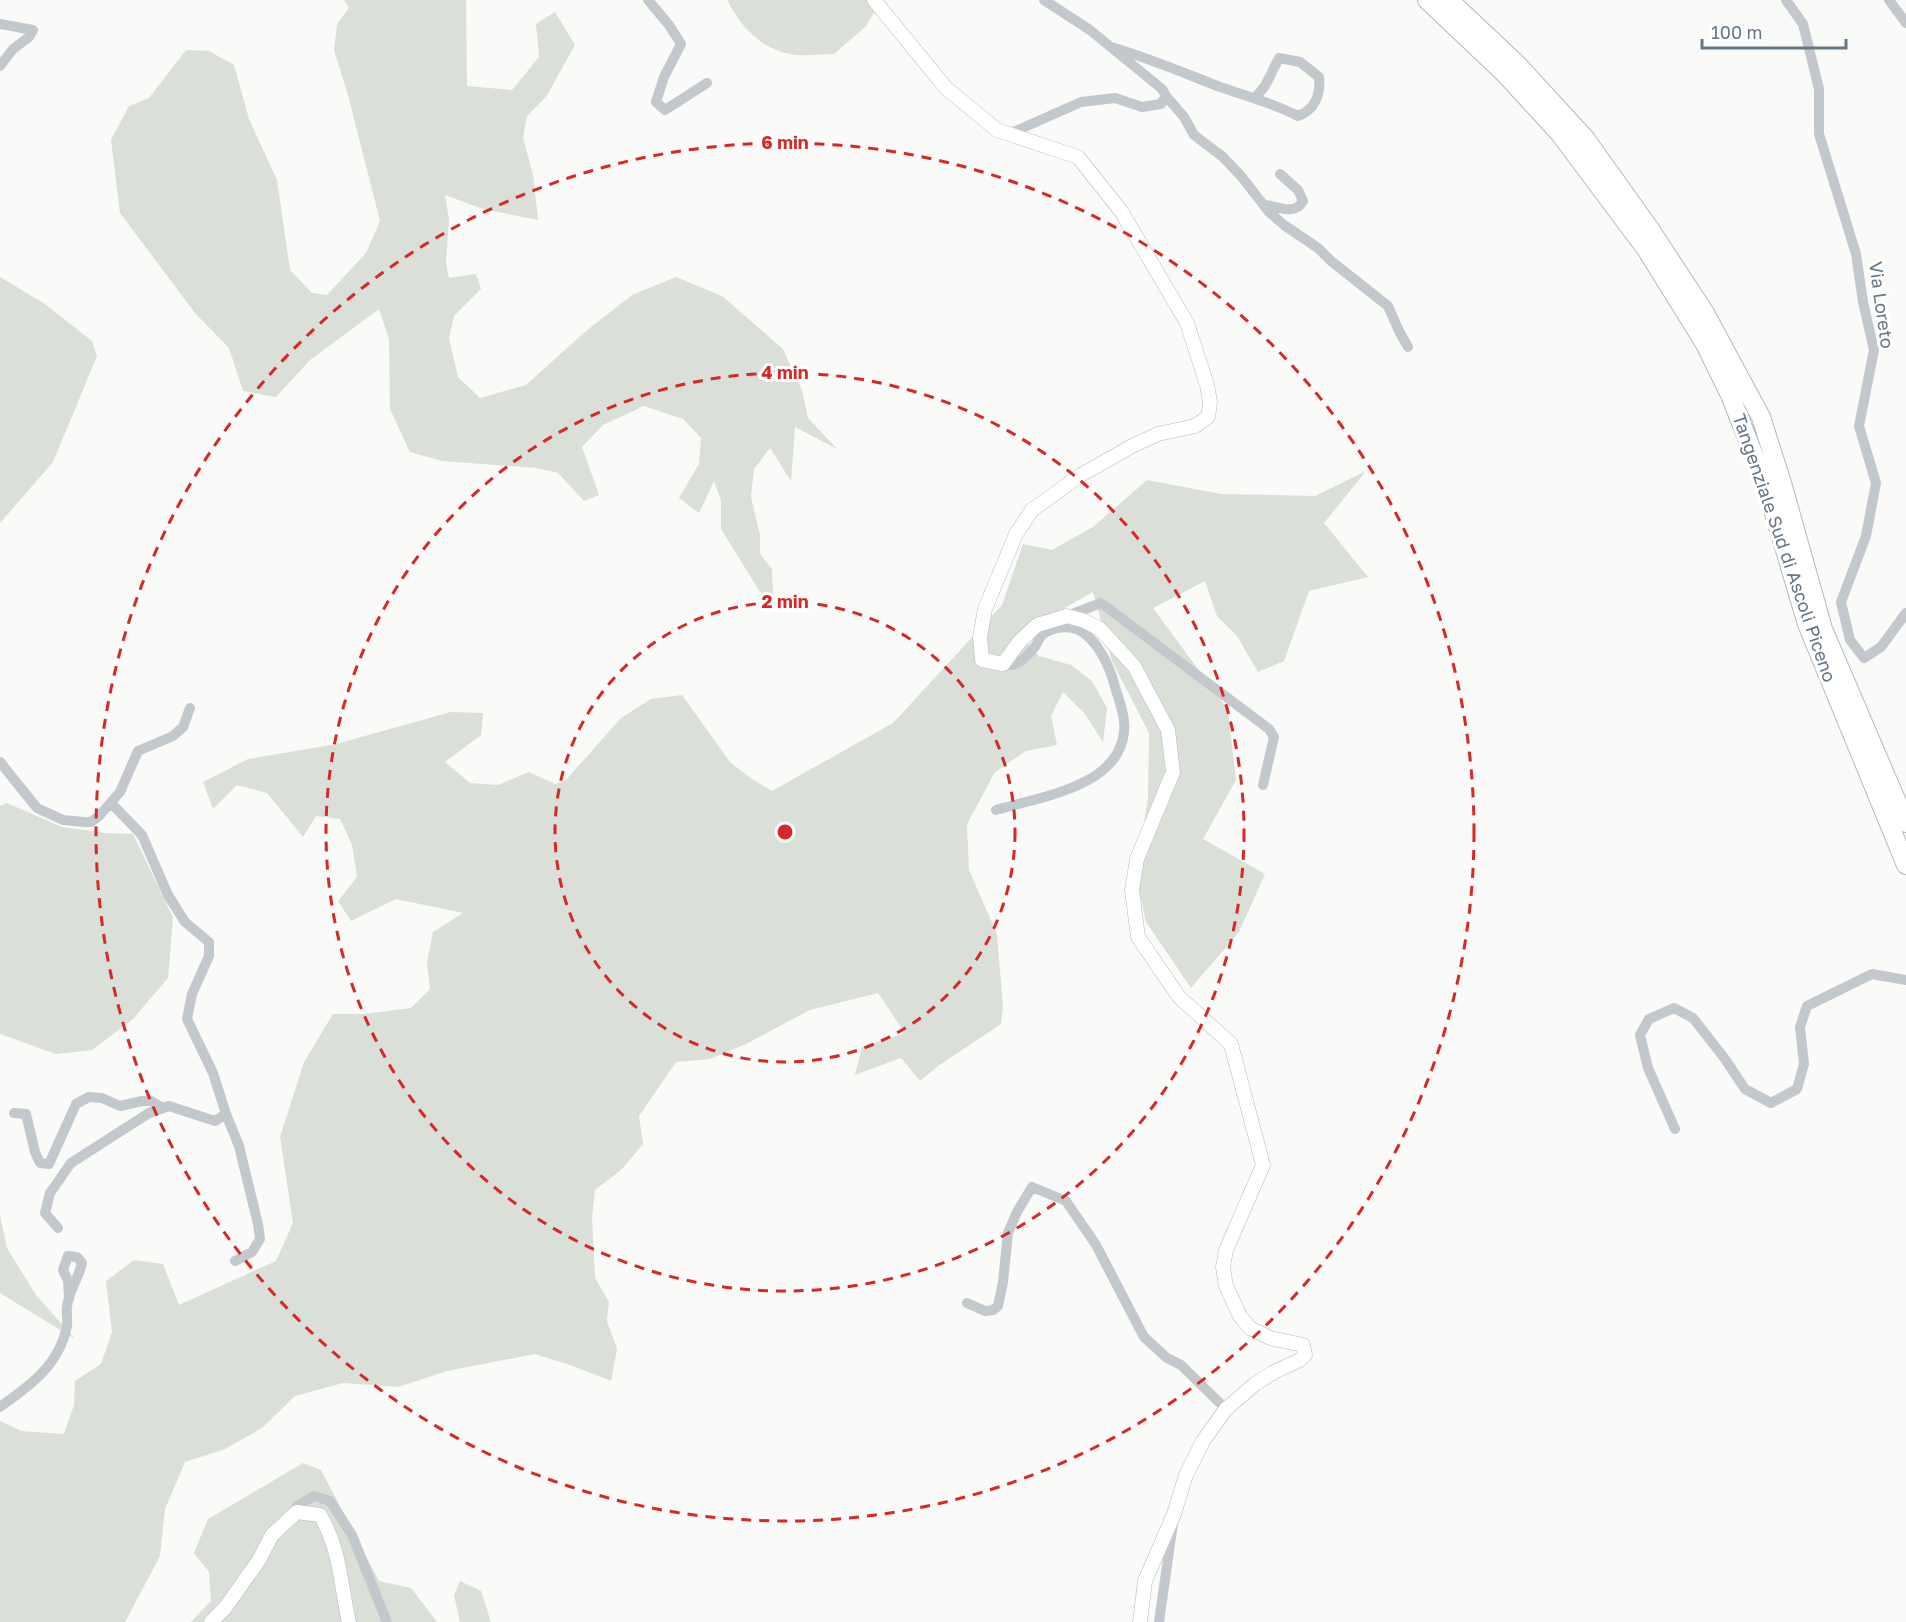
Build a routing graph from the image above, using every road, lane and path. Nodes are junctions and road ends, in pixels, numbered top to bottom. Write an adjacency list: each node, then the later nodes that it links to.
1 (648, 0): 12 (street)
2 (874, 0): 15 (street)
3 (1044, 0): 10 (street)
4 (1426, 0): 28 (highway, Tangenziale Sud di Ascoli Piceno)
5 (1449, 0): 27 (highway, Tangenziale Sud di Ascoli Piceno)
6 (1786, 0): 19 (street, Via Loreto)
7 (1888, 0): 8 (street)
8 (1906, 22)
9 (0, 24): 11 (street)
10 (1111, 47): 13 (street); 14 (street)
11 (0, 66)
12 (707, 83)
13 (1166, 96): 15 (street); 17 (street)
14 (1255, 98): 14 (street)
15 (1009, 134): 21 (street)
16 (1280, 174): 17 (street)
17 (1265, 205): 18 (street)
18 (1408, 347)
19 (1906, 613)
20 (1067, 616): 21 (street); 24 (street); 39 (street)
21 (1003, 664): 26 (street)
22 (190, 708): 25 (street)
23 (0, 762): 25 (street)
24 (1263, 785)
25 (111, 803): 32 (street)
26 (996, 810)
27 (1906, 823)
28 (1906, 865)
29 (1905, 980): 33 (street)
30 (164, 1108): 31 (street); 32 (street); 34 (street)
31 (14, 1113)
32 (226, 1114): 35 (street)
33 (1675, 1128)
34 (58, 1228)
35 (235, 1261)
36 (69, 1299): 38 (street)
37 (967, 1303): 39 (street)
38 (0, 1407)
39 (1226, 1409): 41 (street)
40 (297, 1512): 42 (street); 43 (street); 44 (street)
41 (1174, 1514): 45 (street); 46 (street)
42 (211, 1622)
43 (349, 1622)
44 (387, 1622)
45 (1140, 1622)
46 (1159, 1622)

